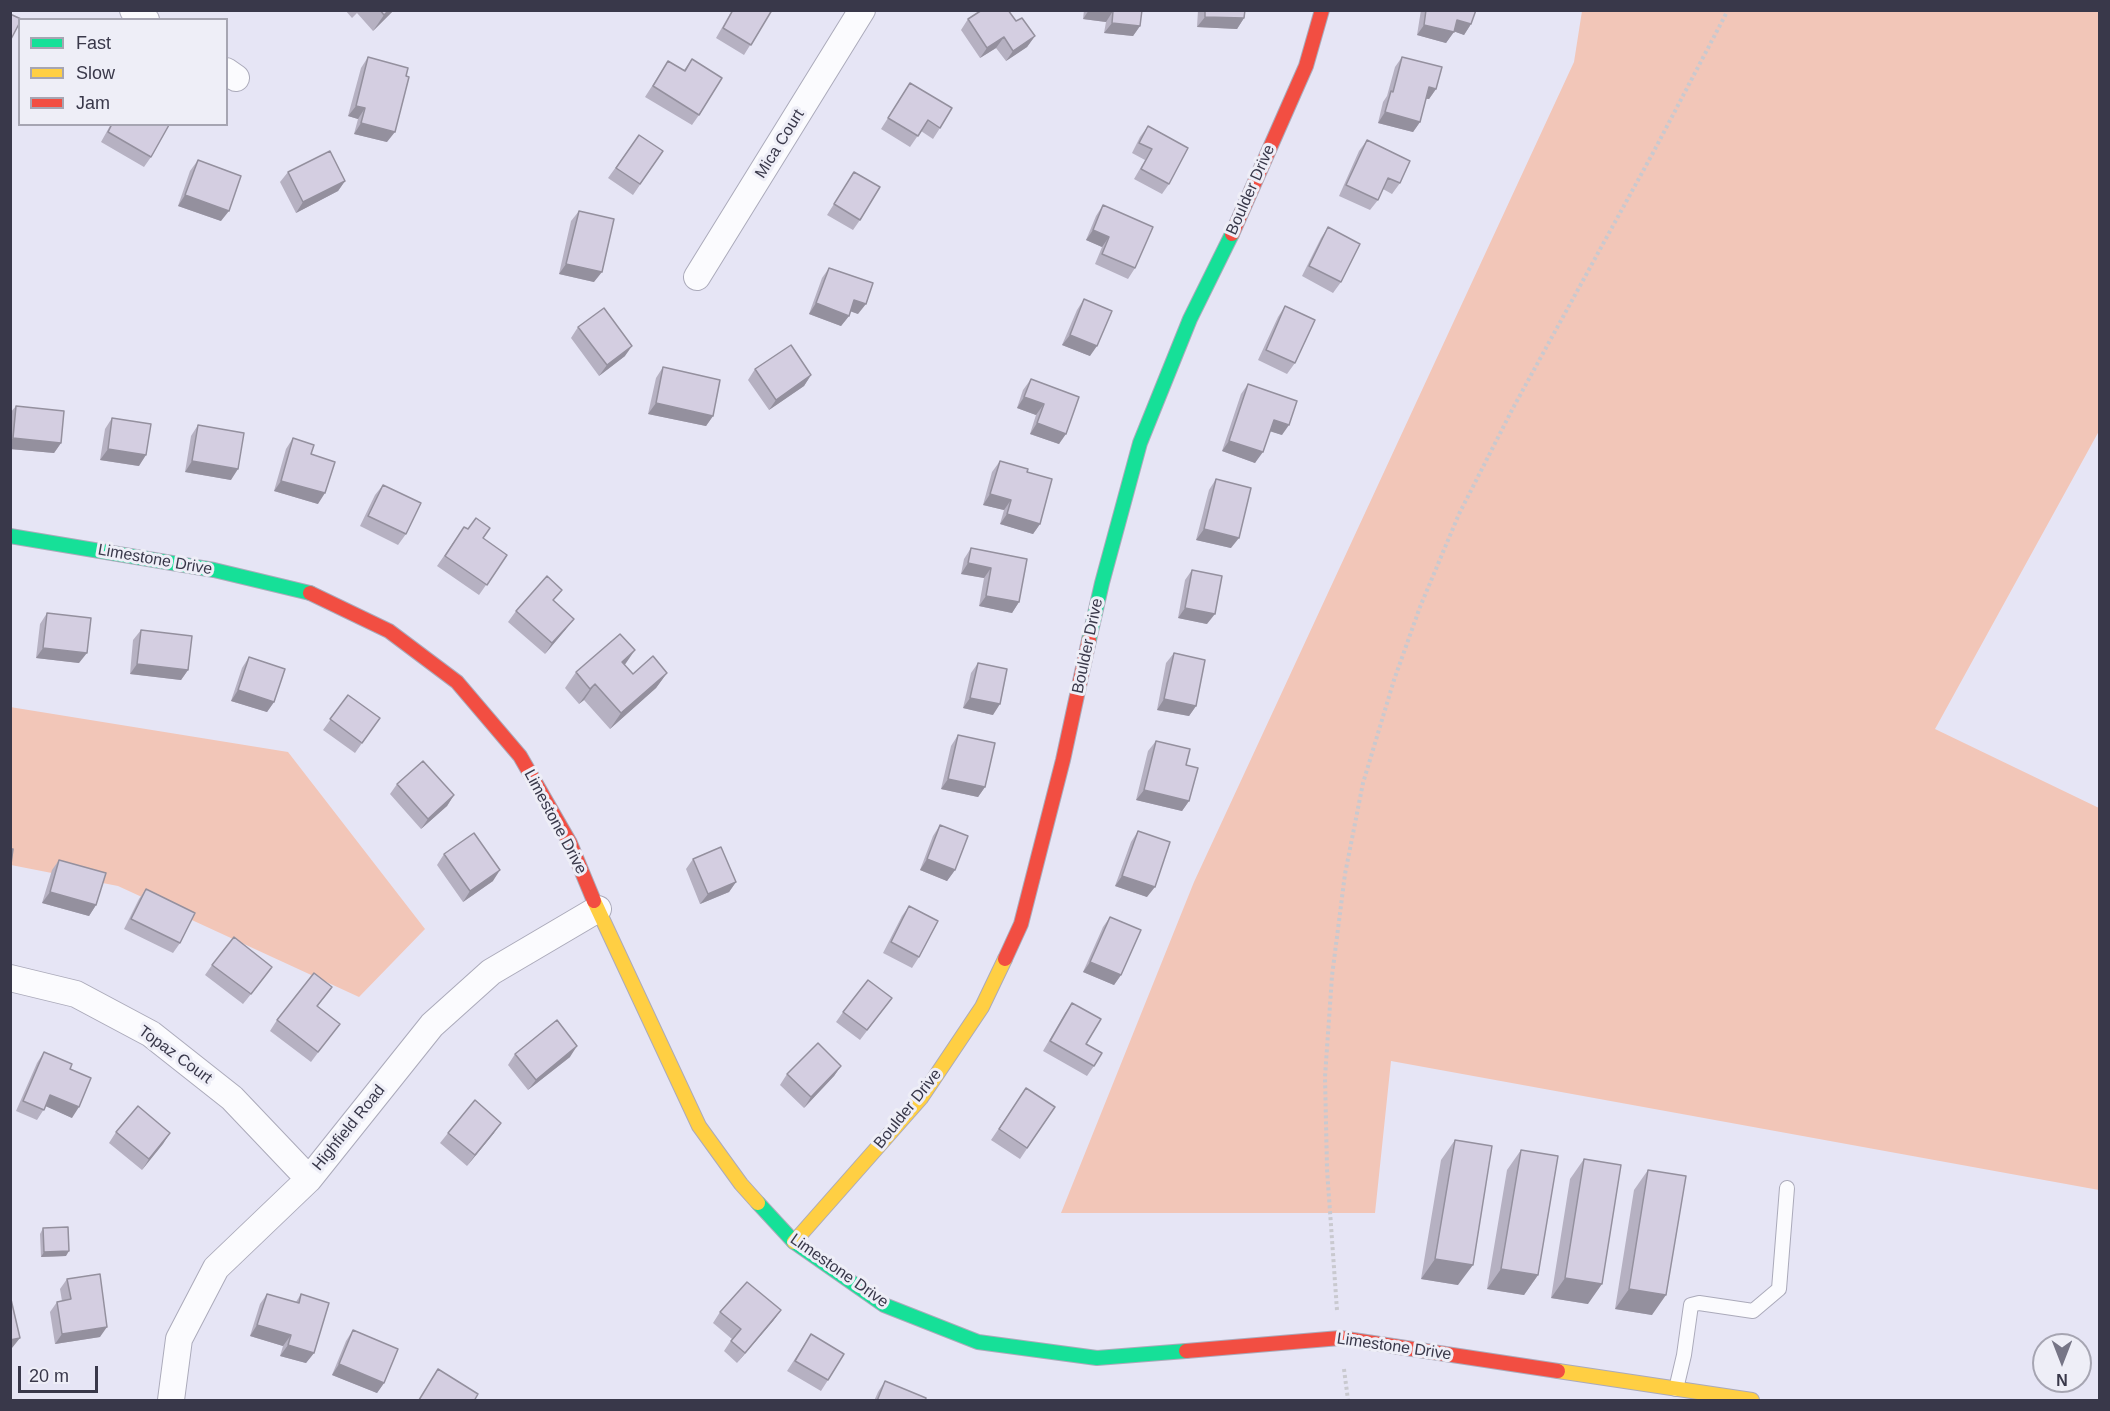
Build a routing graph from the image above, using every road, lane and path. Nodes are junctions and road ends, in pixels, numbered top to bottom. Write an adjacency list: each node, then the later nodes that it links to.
1 (862, 10): 4 (street, Mica Court)
2 (1322, 10): 10 (street, Boulder Drive)
3 (1728, 10): 11 (path)
4 (697, 277)
5 (10, 536): 6 (street, Limestone Drive)
6 (598, 909): 8 (street, Highfield Road); 10 (street, Limestone Drive)
7 (10, 978): 8 (street, Topaz Court)
8 (309, 1179): 14 (street, Highfield Road)
9 (1787, 1188): 12 (lane)
10 (794, 1242): 11 (street, Limestone Drive)
11 (1340, 1338): 12 (street, Limestone Drive); 15 (path)
12 (1676, 1389): 13 (street, Limestone Drive)
13 (1696, 1396): 16 (street, Limestone Drive)
14 (171, 1401)
15 (1348, 1401)
16 (1752, 1401)

